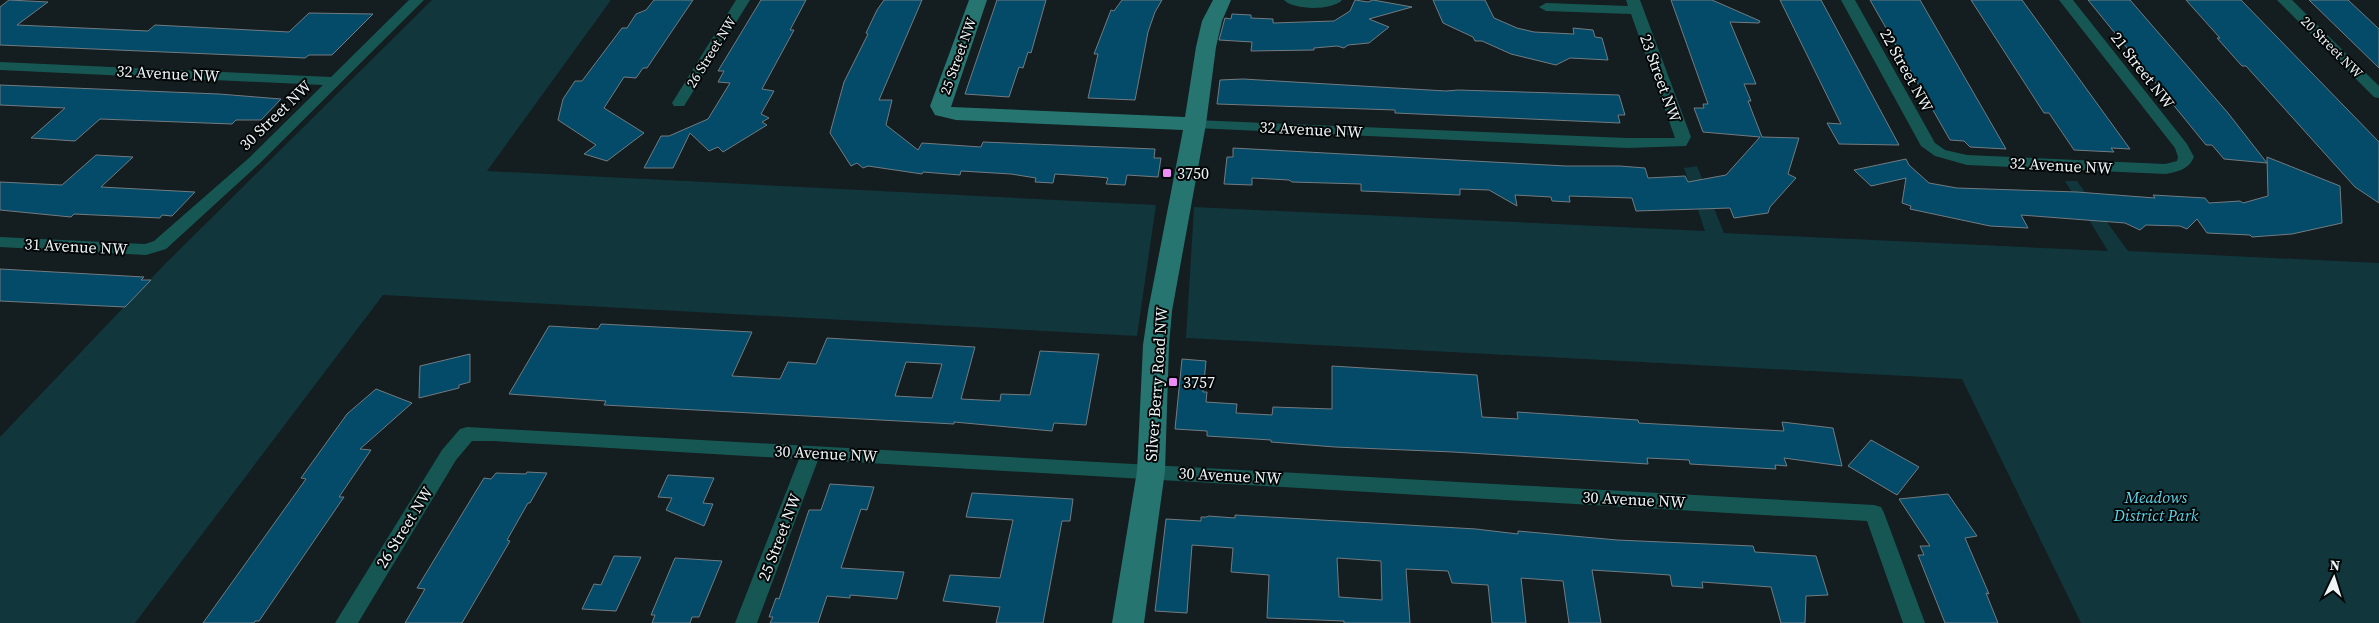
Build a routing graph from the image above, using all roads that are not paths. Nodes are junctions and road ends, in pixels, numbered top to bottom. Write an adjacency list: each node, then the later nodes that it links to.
1 (417, 0): 13 (street, 30 Street NW)
2 (743, 0): 15 (street, 26 Street NW)
3 (978, 0): 16 (street, 25 Street NW)
4 (1222, 0): 17 (street, Silver Berry Road NW)
5 (1291, 0): 6 (street)
6 (1336, 0)
7 (1848, 0): 19 (street, 22 Street NW)
8 (2066, 0): 20 (street, 21 Street NW)
9 (2284, 0): 14 (street, 20 Street NW)
10 (1635, 5): 11 (street, 23 Street NW); 18 (street, 23 Street NW)
11 (1546, 7)
12 (0, 66): 13 (street, 32 Avenue NW)
13 (335, 81): 22 (street, 30 Street NW)
14 (2379, 94)
15 (679, 104)
16 (942, 111): 17 (street, 32 Avenue NW)
17 (1195, 124): 18 (street, 32 Avenue NW); 25 (street, Silver Berry Road NW)
18 (1679, 143)
19 (1940, 153): 20 (street, 32 Avenue NW)
20 (2183, 164)
21 (0, 242): 22 (street, 31 Avenue NW)
22 (152, 249)
23 (467, 434): 24 (street, 30 Avenue NW); 26 (street, 26 Street NW)
24 (811, 452): 25 (street, 30 Avenue NW); 27 (street, 25 Street NW)
25 (1150, 470): 28 (street, Silver Berry Road NW); 29 (street, 30 Avenue NW)
26 (346, 623)
27 (746, 623)
28 (1128, 623)
29 (1914, 623)

